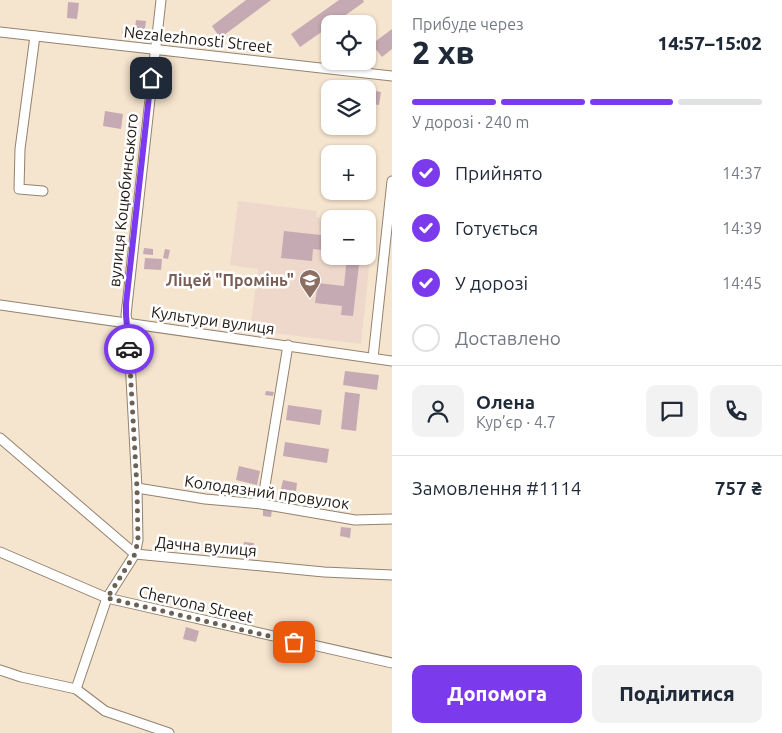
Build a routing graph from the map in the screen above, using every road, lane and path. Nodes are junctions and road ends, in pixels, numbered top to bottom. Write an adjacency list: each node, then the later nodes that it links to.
1 (160, 0): 4 (street, вулиця Коцюбинського)
2 (0, 32): 3 (street, Nezalezhnosti Street)
3 (35, 36): 4 (street, Nezalezhnosti Street); 7 (street)
4 (155, 49): 5 (street, Nezalezhnosti Street); 10 (street, вулиця Коцюбинського)
5 (392, 76)
6 (392, 181): 8 (street)
7 (43, 192)
8 (390, 212): 12 (street)
9 (0, 305): 10 (street, Культури вулиця)
10 (128, 324): 11 (street, Культури вулиця); 15 (street, вулиця Коцюбинського)
11 (288, 345): 12 (street, Культури вулиця); 16 (street)
12 (373, 358): 13 (street, Культури вулиця)
13 (392, 361)
14 (0, 438): 19 (street, Дачна вулиця)
15 (137, 488): 16 (street, Колодязний провулок); 19 (street, вулиця Коцюбинського)
16 (262, 504): 17 (street, Колодязний провулок)
17 (392, 519)
18 (0, 552): 21 (street, Chervona Street)
19 (135, 554): 20 (street, Дачна вулиця); 21 (street, вулиця Коцюбинського)
20 (392, 575)
21 (107, 598): 22 (street, Chervona Street); 24 (street, вулиця Коцюбинського)
22 (392, 663)
23 (0, 670): 24 (street)
24 (76, 690): 25 (street)
25 (169, 733)

